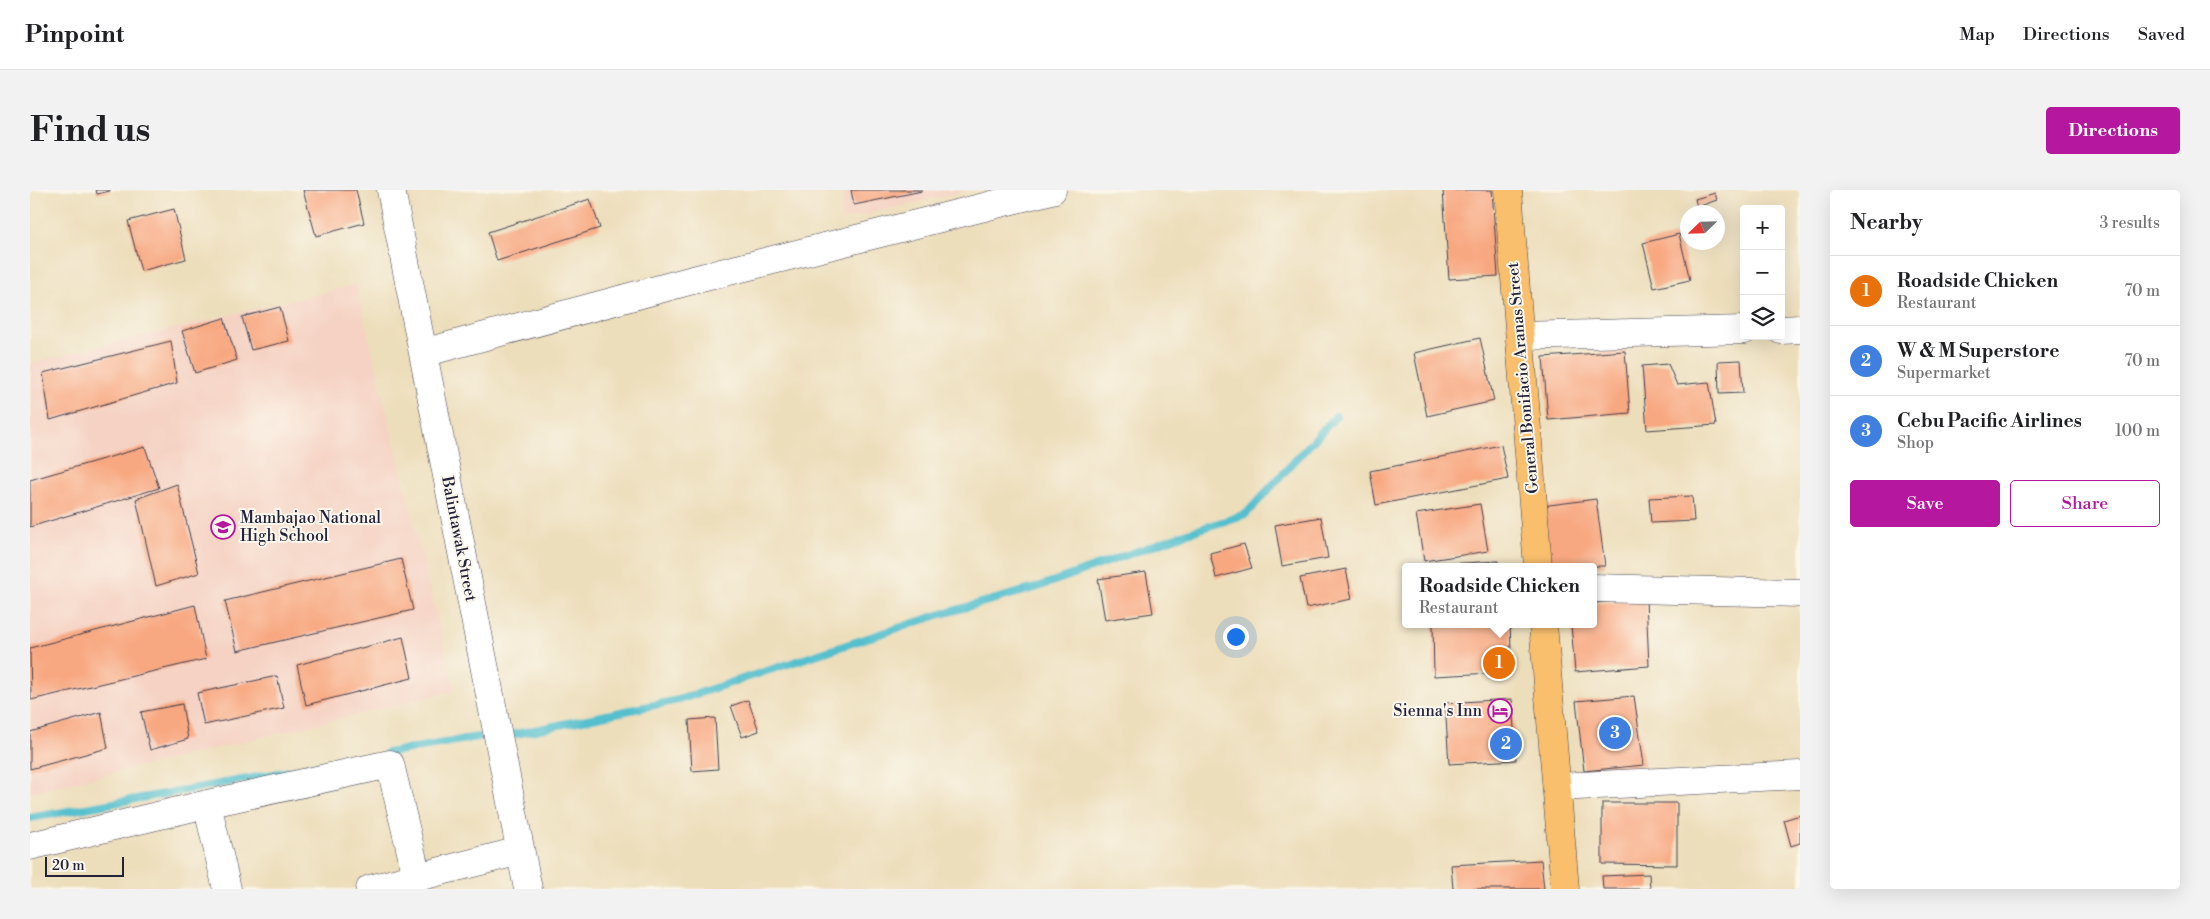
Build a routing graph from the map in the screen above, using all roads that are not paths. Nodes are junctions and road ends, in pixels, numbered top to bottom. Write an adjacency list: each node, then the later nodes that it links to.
1 (391, 190): 8 (street, Balintawak Street)
2 (1052, 190): 8 (street)
3 (1508, 190): 7 (main road, General Bonifacio Aranas Street)
4 (1800, 329): 6 (street)
5 (1740, 330): 7 (street)
6 (1785, 330)
7 (1520, 336): 9 (main road, General Bonifacio Aranas Street)
8 (423, 353): 17 (street, Balintawak Street)
9 (1538, 563)
10 (1597, 588): 11 (street)
11 (1800, 593)
12 (1543, 628): 14 (main road)
13 (1800, 775): 14 (street)
14 (1556, 788): 22 (main road)
15 (207, 804): 16 (street); 18 (street); 19 (street)
16 (30, 846)
17 (520, 851): 18 (street); 21 (street, Balintawak Street)
18 (417, 877): 20 (street)
19 (227, 889)
20 (370, 889)
21 (528, 889)
22 (1565, 889)

